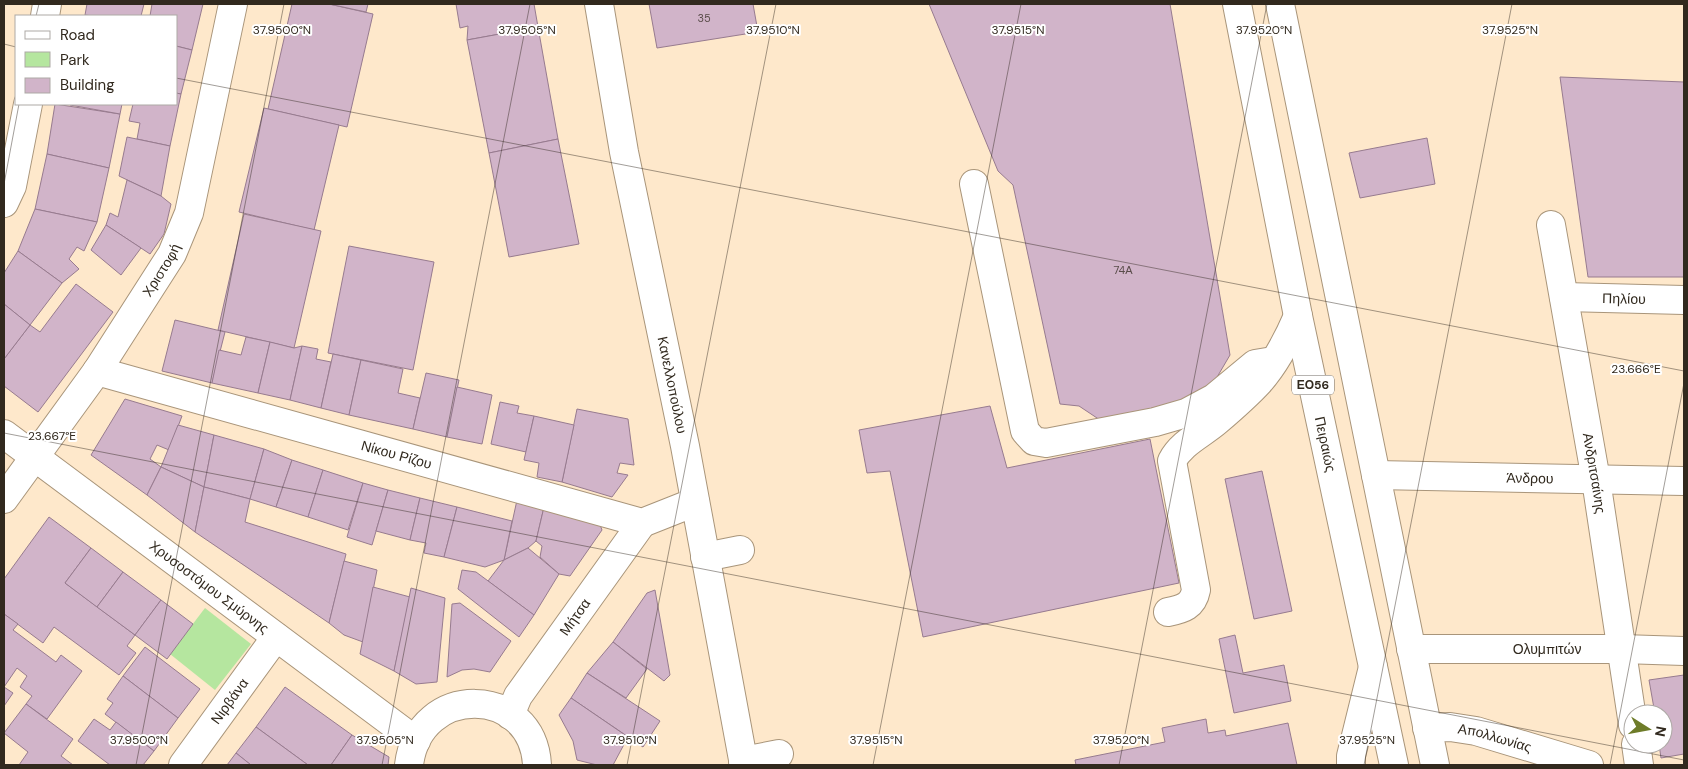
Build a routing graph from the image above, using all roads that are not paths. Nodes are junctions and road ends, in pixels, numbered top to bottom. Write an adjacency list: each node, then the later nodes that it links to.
1 (233, 4): 13 (street, Χριστοφή)
2 (599, 4): 22 (street, Κανελλοπούλου)
3 (1237, 4): 11 (street, Πειραιώς / ΕΟ56)
4 (1280, 4): 18 (street)
5 (28, 105): 7 (street)
6 (974, 184): 14 (street)
7 (4, 203)
8 (1551, 225): 9 (street, Ανδριτσαίνης)
9 (1564, 297): 10 (street, Πηλίου); 19 (street, Ανδριτσαίνης)
10 (1684, 300)
11 (1298, 316): 12 (street); 31 (street, Πειραιώς / ΕΟ56)
12 (1274, 360): 14 (street); 17 (street)
13 (97, 371): 16 (street, Χριστοφή); 23 (street, Νίκου Ρίζου)
14 (1146, 424): 17 (street)
15 (4, 434): 16 (street, Χρυσοστόμου Σμύρνης)
16 (34, 457): 21 (street, Χριστοφή); 27 (street, Χρυσοστόμου Σμύρνης)
17 (1172, 461): 26 (street)
18 (1376, 475): 19 (street, Άνδρου); 29 (street)
19 (1596, 480): 20 (street, Άνδρου); 28 (street, Ανδριτσαίνης)
20 (1684, 481)
21 (4, 499)
22 (695, 502): 23 (street); 25 (street, Κανελλοπούλου)
23 (642, 522): 33 (street, Μήτσα)
24 (740, 550): 25 (street)
25 (705, 556): 37 (street, Κανελλοπούλου)
26 (1168, 612)
27 (276, 637): 35 (street, Χρυσοστόμου Σμύρνης); 38 (street, Νιρβάνα)
28 (1622, 649): 29 (street, Ολυμπιτών); 30 (street, Ολυμπιτών); 32 (street, Ανδριτσαίνης)
29 (1411, 650): 34 (street)
30 (1684, 651)
31 (1373, 667): 40 (street); 41 (street, Πειραιώς / ΕΟ56)
32 (1630, 704)
33 (510, 714): 35 (street); 39 (street)
34 (1427, 728): 42 (street); 43 (street, Απολλωνίας)
35 (412, 753)
36 (779, 754): 37 (street)
37 (744, 763)
38 (183, 765)
39 (538, 765)
40 (1351, 765)
41 (1394, 765)
42 (1435, 765)
43 (1589, 765)

